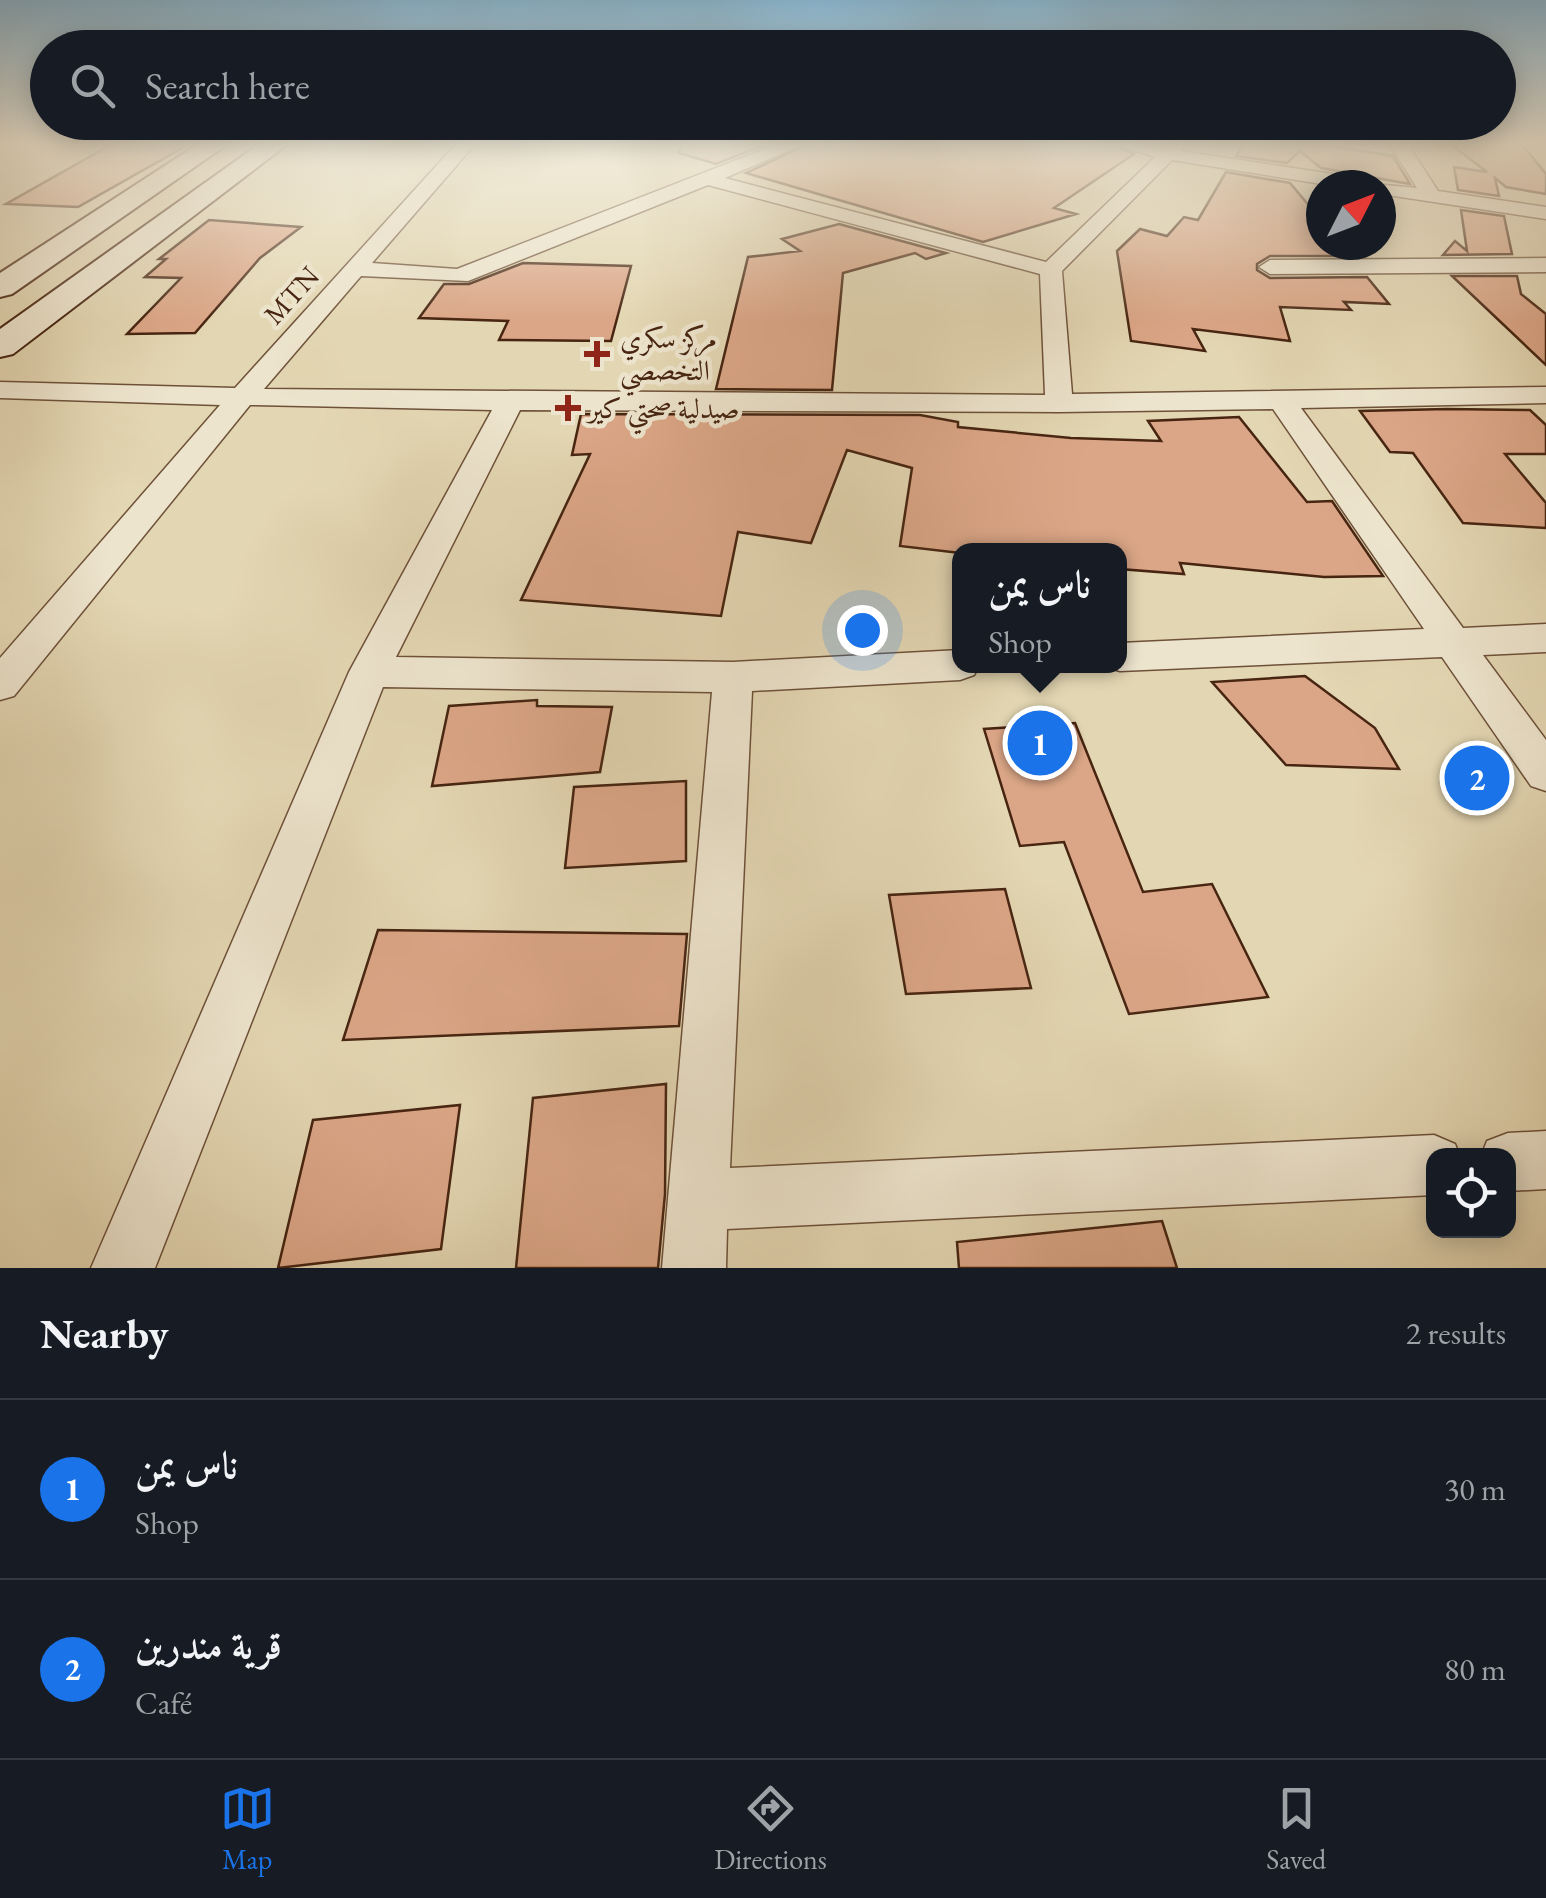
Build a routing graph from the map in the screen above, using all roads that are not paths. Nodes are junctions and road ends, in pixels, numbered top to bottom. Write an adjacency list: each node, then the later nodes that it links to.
1 (127, 202): 17 (street)
2 (151, 202): 18 (street)
3 (176, 202): 19 (street)
4 (196, 202): 20 (street)
5 (414, 202): 15 (street, MTN)
6 (653, 202): 15 (street)
7 (795, 202): 16 (street)
8 (1119, 202): 16 (street)
9 (1470, 202): 10 (street)
10 (1494, 206): 11 (street); 12 (street)
11 (1546, 213)
12 (1546, 248)
13 (1546, 265): 14 (street)
14 (1270, 266)
15 (355, 268): 23 (street, MTN)
16 (1051, 270): 26 (street)
17 (0, 287)
18 (0, 303)
19 (0, 327)
20 (0, 346)
21 (0, 390): 23 (street)
22 (1546, 396): 25 (street)
23 (241, 398): 24 (street); 33 (street, MTN)
24 (510, 400): 26 (street); 31 (street)
25 (1282, 402): 26 (street); 28 (street)
26 (1059, 404)
27 (1546, 638): 28 (street)
28 (1454, 640): 29 (street); 34 (street)
29 (1127, 657)
30 (952, 665): 32 (street)
31 (369, 672): 32 (street); 39 (street)
32 (733, 677): 38 (street)
33 (0, 685)
34 (1546, 773)
35 (1546, 1160): 36 (street)
36 (1516, 1162)
37 (1426, 1165): 38 (street)
38 (696, 1200): 40 (street)
39 (123, 1268)
40 (694, 1268)

